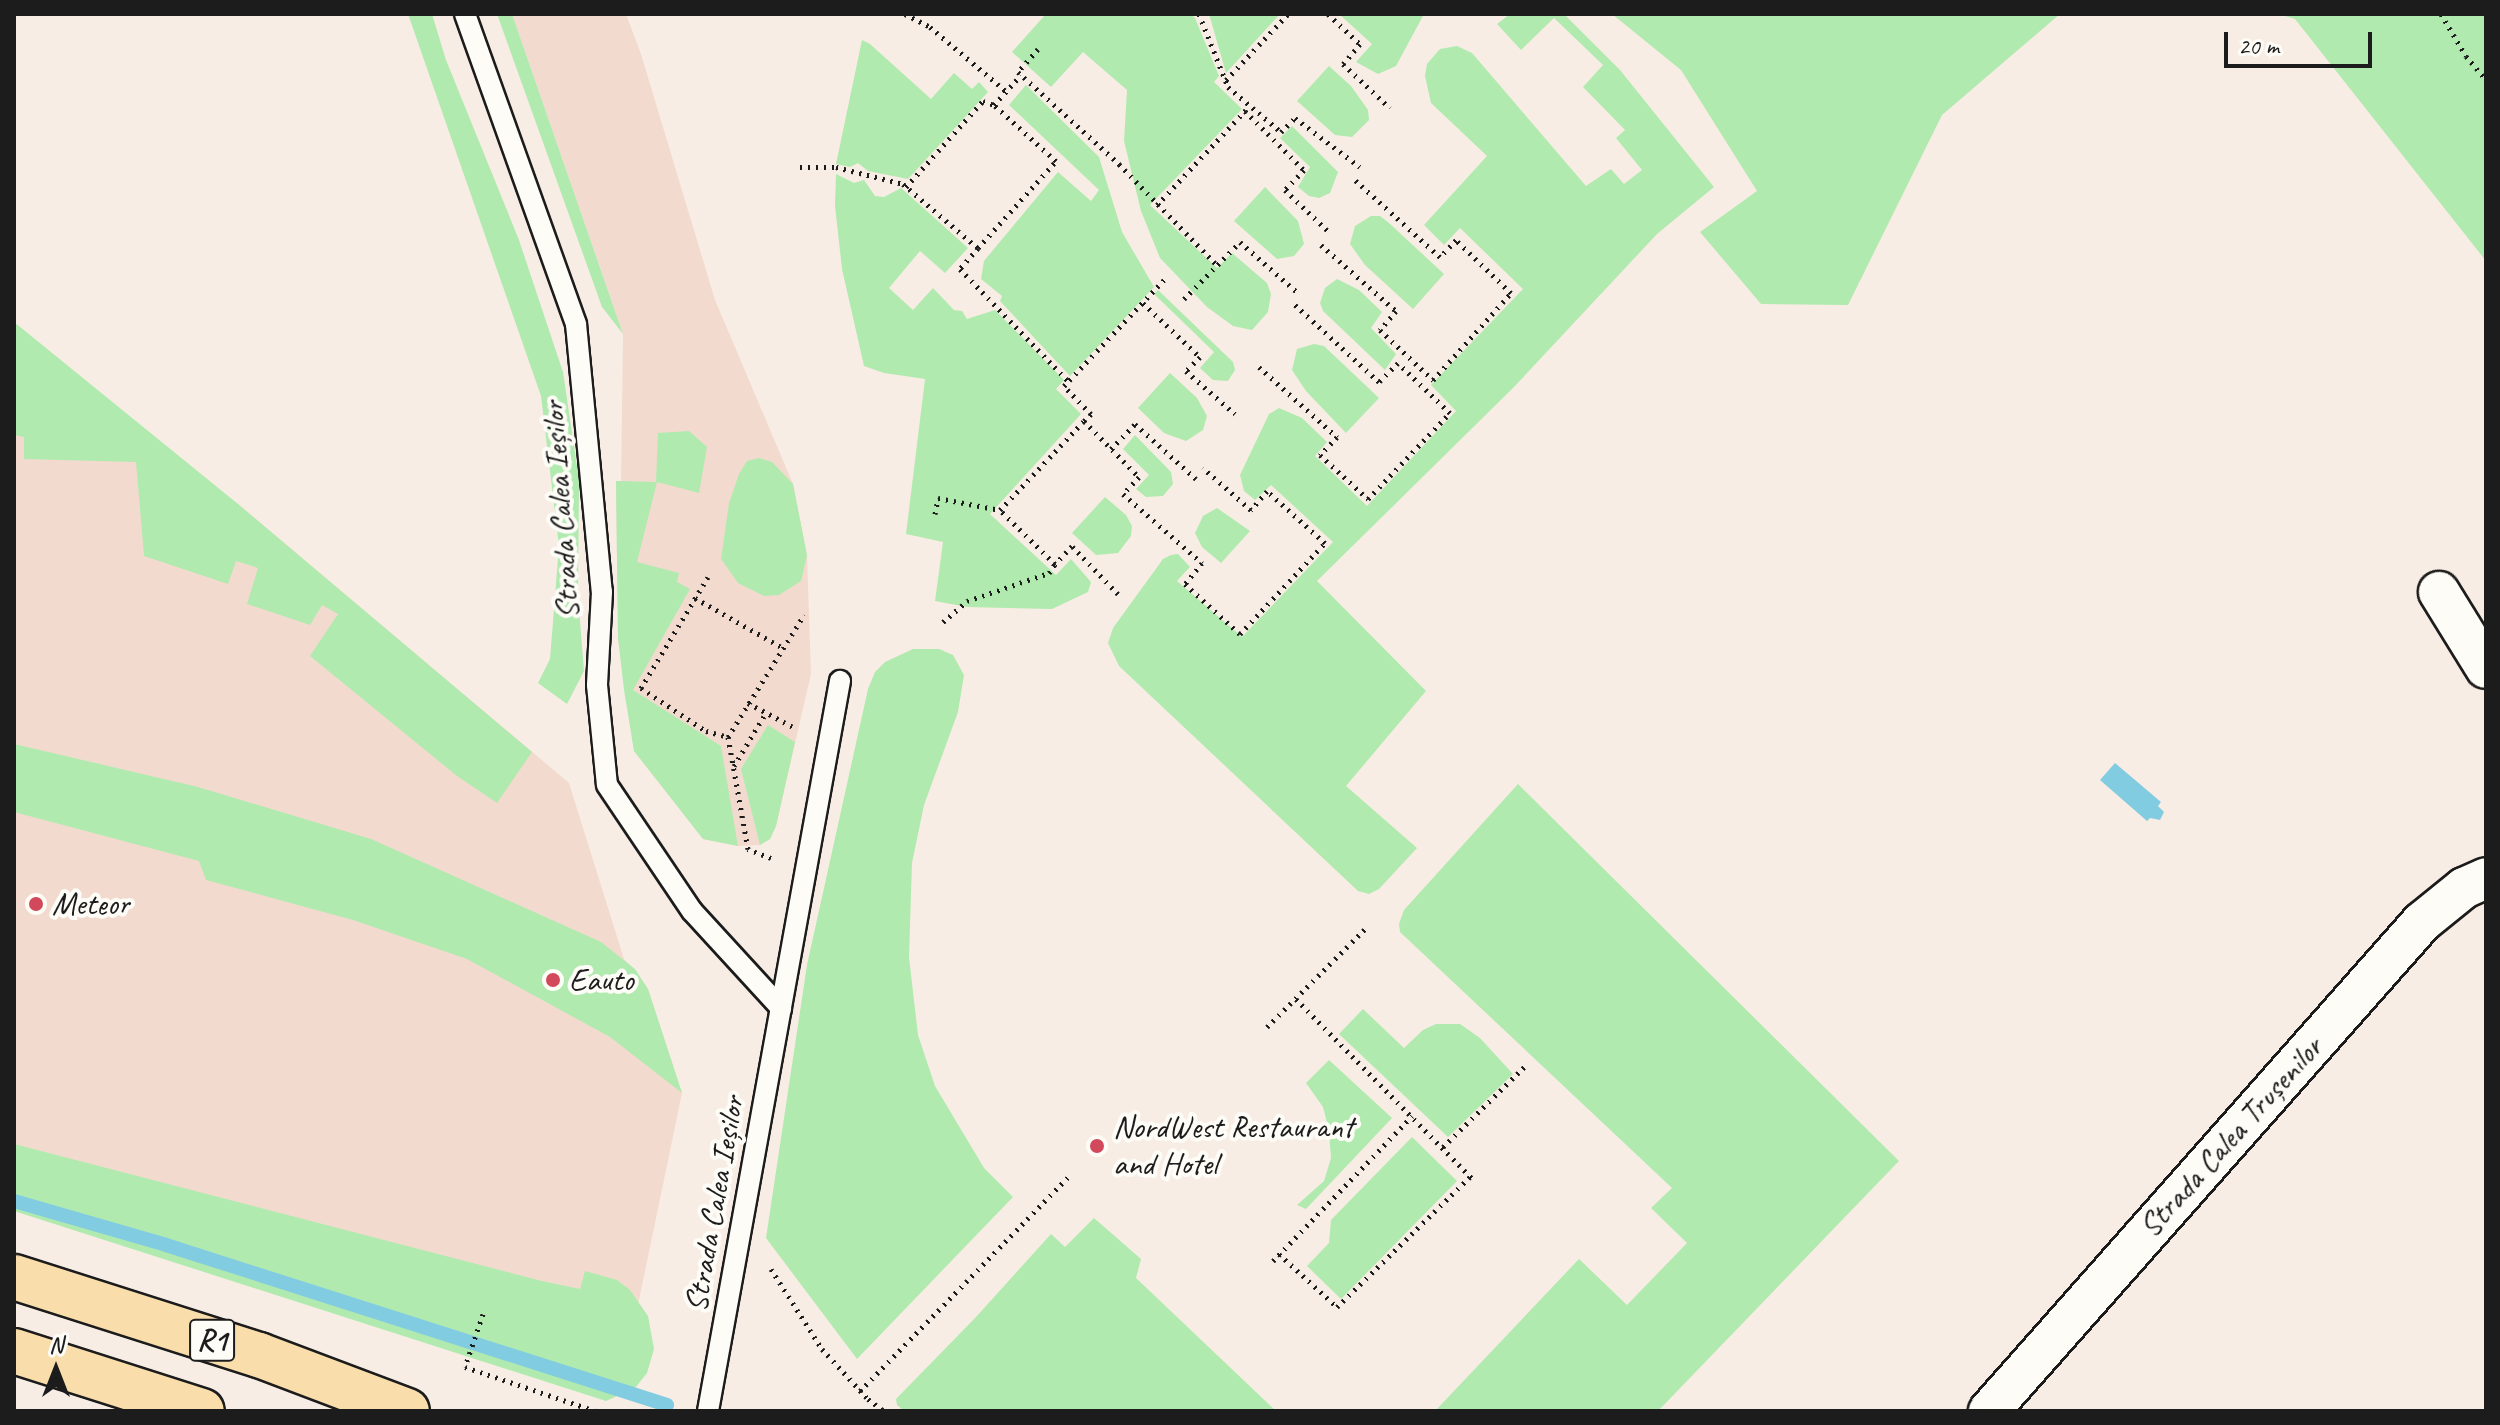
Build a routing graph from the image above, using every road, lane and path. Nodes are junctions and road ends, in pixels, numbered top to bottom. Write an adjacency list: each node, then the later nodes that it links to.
1 (465, 14): 58 (lane, Strada Calea Ieșilor)
2 (905, 14): 11 (path)
3 (1199, 14): 9 (path)
4 (1288, 14): 9 (path)
5 (1328, 14): 14 (path)
6 (2441, 14): 10 (path)
7 (1038, 49): 8 (path)
8 (1021, 75): 11 (path); 20 (path)
9 (1226, 80): 13 (path)
10 (2486, 80)
11 (1007, 92): 12 (path)
12 (994, 105): 19 (path); 23 (path)
13 (1250, 106): 15 (path); 17 (path)
14 (1390, 108)
15 (1245, 111): 20 (path); 21 (path)
16 (800, 167): 19 (path)
17 (1360, 167)
18 (1354, 179): 22 (path)
19 (906, 187): 23 (path)
20 (1157, 205): 24 (path)
21 (1328, 231)
22 (1321, 245)
23 (978, 248): 31 (path)
24 (1217, 265): 26 (path); 27 (path)
25 (1165, 279): 29 (path)
26 (1297, 292)
27 (1184, 299)
28 (1292, 302): 30 (path)
29 (1143, 303): 31 (path); 32 (path)
30 (1259, 367)
31 (1069, 382): 33 (path)
32 (1235, 414)
33 (1084, 421): 34 (path); 37 (path)
34 (1111, 449): 35 (path); 36 (path)
35 (1203, 468)
36 (1196, 479)
37 (1000, 510): 38 (path); 39 (path)
38 (935, 514)
39 (1055, 564): 42 (path); 45 (path)
40 (708, 577): 43 (path)
41 (2439, 592): 47 (street)
42 (1118, 594)
43 (695, 598): 46 (path); 51 (path)
44 (804, 615): 46 (path)
45 (943, 622)
46 (783, 648): 49 (path)
47 (2486, 668)
48 (840, 681): 52 (lane, Strada Calea Ieșilor)
49 (748, 703): 50 (path); 51 (path)
50 (766, 713): 52 (path); 53 (path)
51 (728, 737): 53 (path)
52 (828, 746): 54 (lane, Strada Calea Ieșilor)
53 (733, 767): 54 (path)
54 (805, 870): 58 (lane, Strada Calea Ieșilor)
55 (2486, 878): 76 (street, Strada Calea Trușenilor)
56 (1367, 927): 57 (path)
57 (1296, 999): 59 (path); 61 (path)
58 (781, 1008): 64 (lane, Strada Calea Ieșilor)
59 (1267, 1027)
60 (1525, 1066): 62 (path)
61 (1412, 1116): 62 (path); 65 (path)
62 (1443, 1147): 65 (path)
63 (1069, 1176): 70 (path)
64 (742, 1223): 70 (path); 74 (lane, Strada Calea Ieșilor)
65 (1279, 1254): 66 (path)
66 (1273, 1261)
67 (14, 1277): 72 (highway, R1)
68 (483, 1314): 73 (path)
69 (14, 1351): 71 (highway, R1)
70 (860, 1391): 75 (path)
71 (202, 1411)
72 (407, 1411)
73 (596, 1411)
74 (708, 1411)
75 (884, 1411)
76 (1989, 1411)

